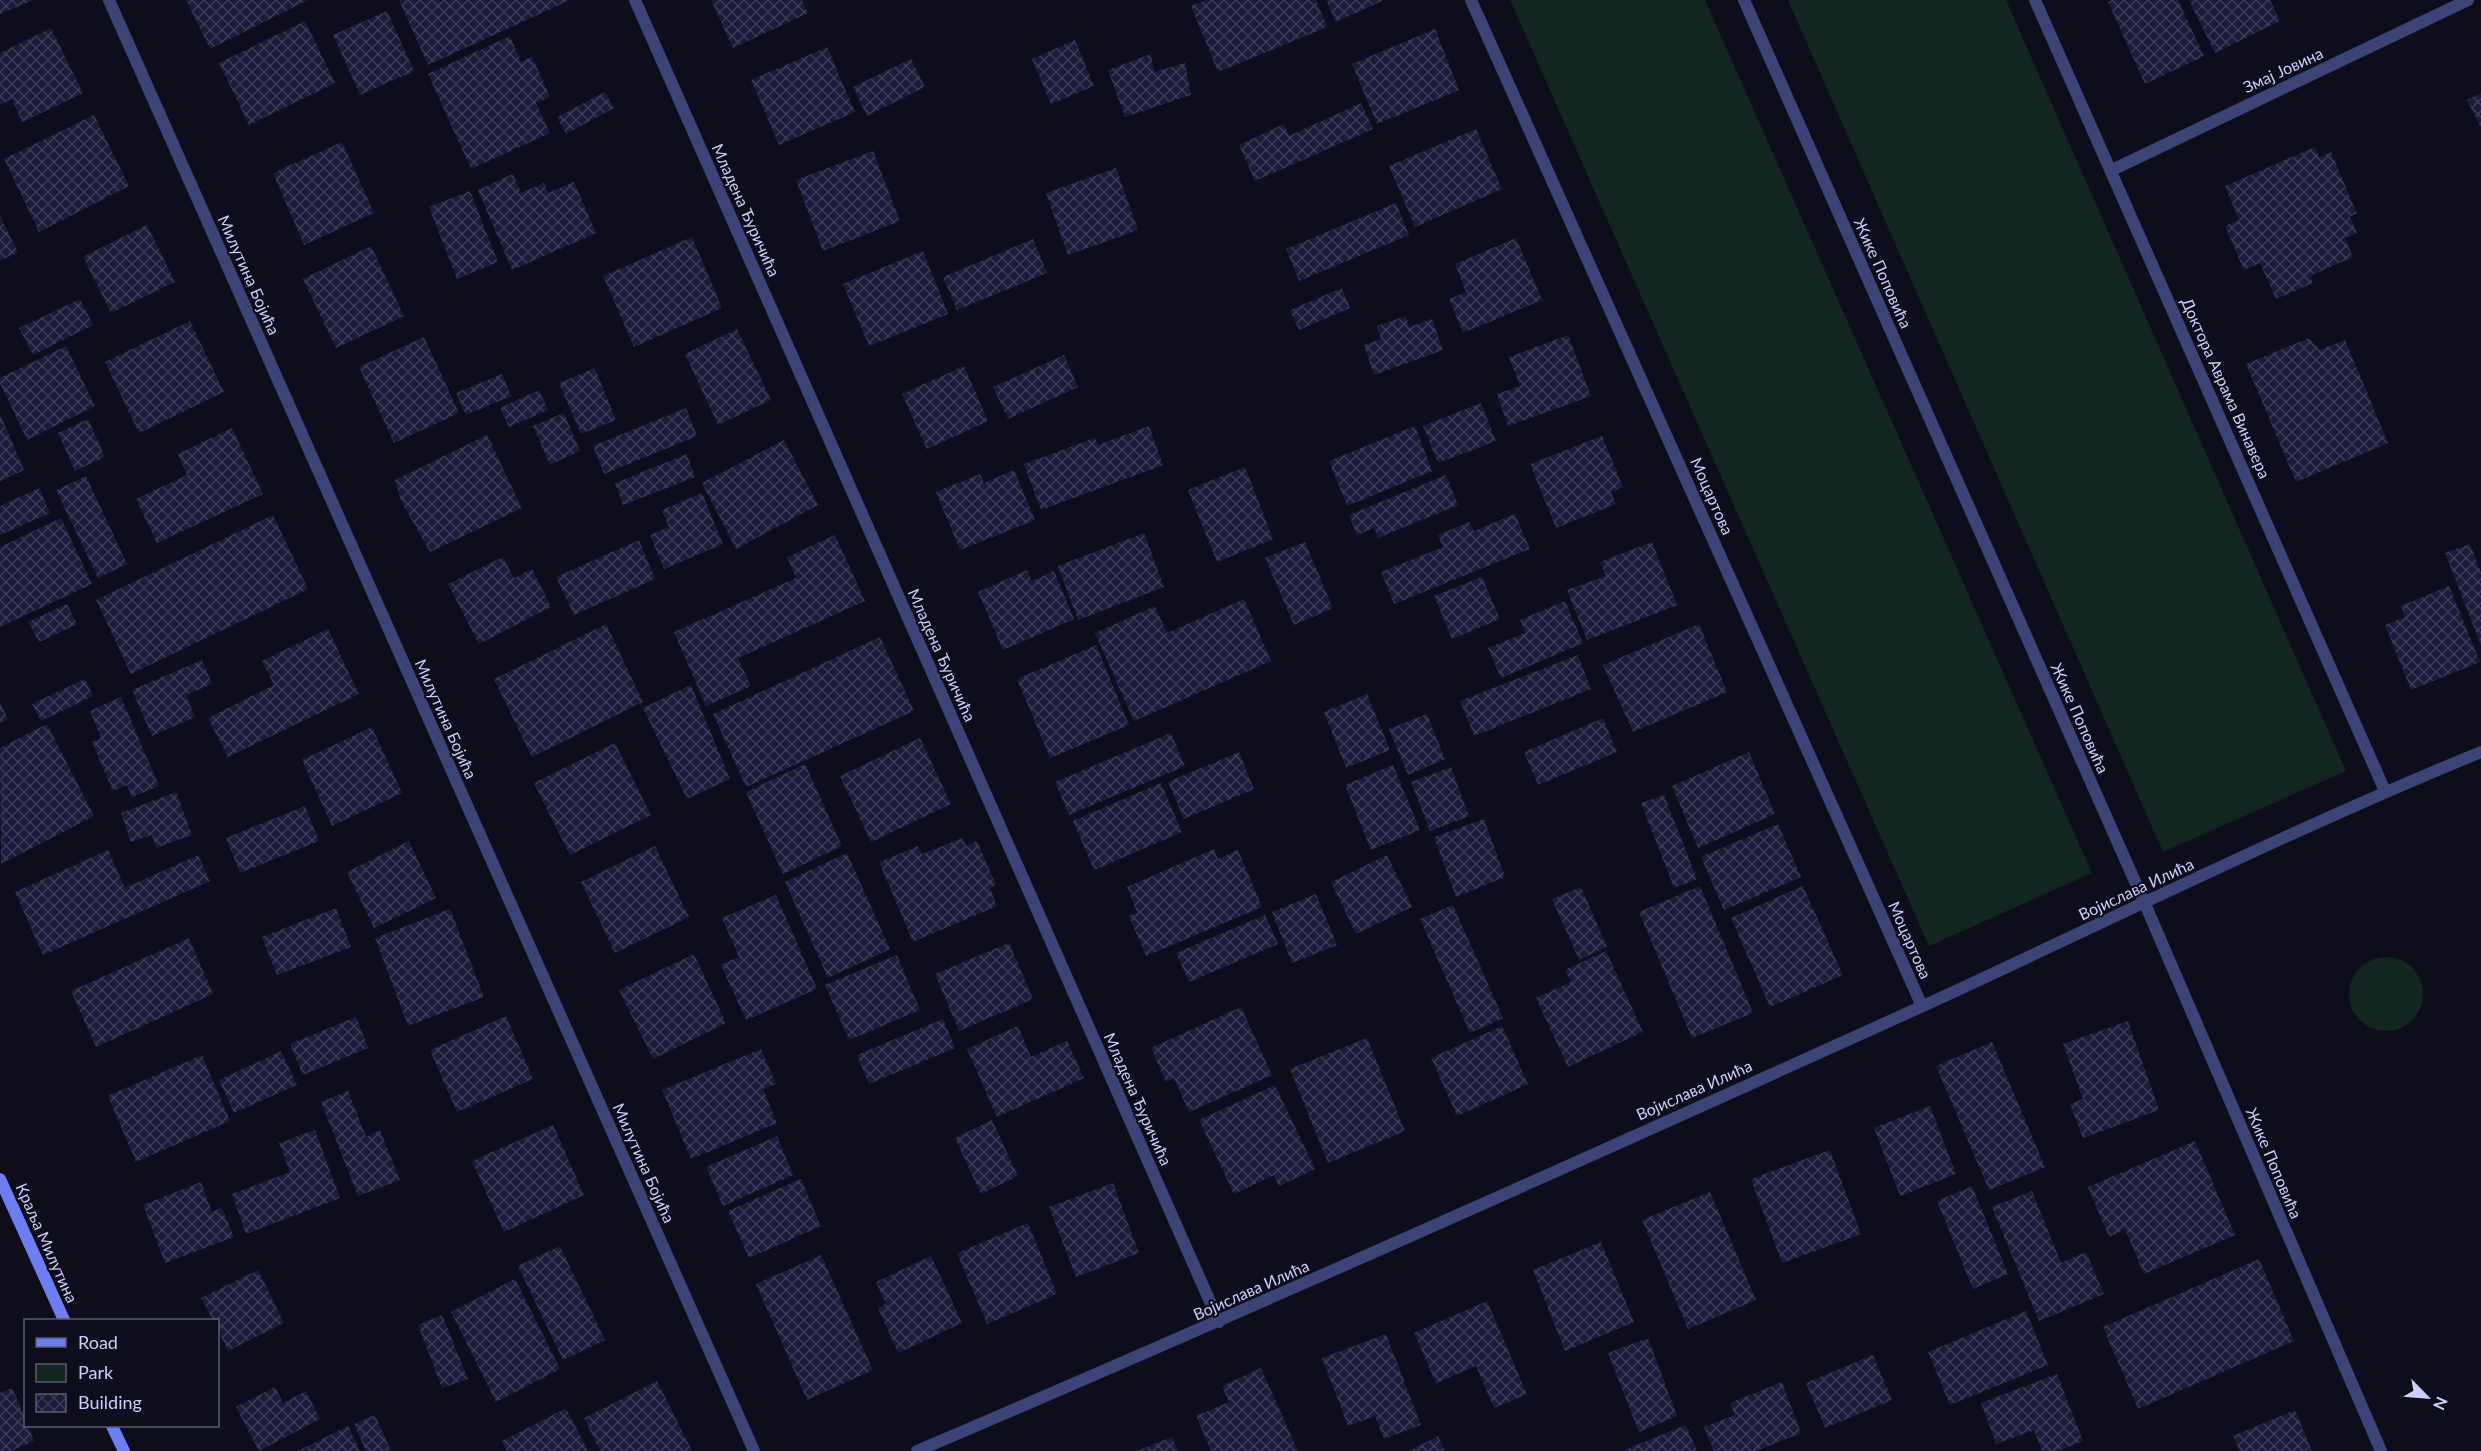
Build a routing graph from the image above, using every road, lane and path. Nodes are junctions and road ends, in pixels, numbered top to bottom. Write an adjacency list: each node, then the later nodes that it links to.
1 (109, 0): 17 (street, Милутина Бојића)
2 (635, 0): 14 (street, Младена Ђуричића)
3 (1471, 0): 11 (street, Моцартова)
4 (1744, 0): 10 (street, Жике Поповића)
5 (2035, 0): 7 (street, Доктора Аврама Винавера)
6 (2468, 0): 7 (street, Змај Јовина)
7 (2112, 170): 9 (street, Доктора Аврама Винавера)
8 (2481, 752): 9 (street, Војислава Илића)
9 (2385, 791): 10 (street, Војислава Илића)
10 (2145, 904): 11 (street, Војислава Илића); 19 (street, Жике Поповића)
11 (1922, 1006): 14 (street, Војислава Илића)
12 (0, 1179): 13 (main road, Краља Милутина)
13 (64, 1319)
14 (1219, 1322): 18 (street, Војислава Илића)
15 (113, 1427): 16 (main road)
16 (124, 1451)
17 (754, 1451)
18 (917, 1451)
19 (2381, 1451)

